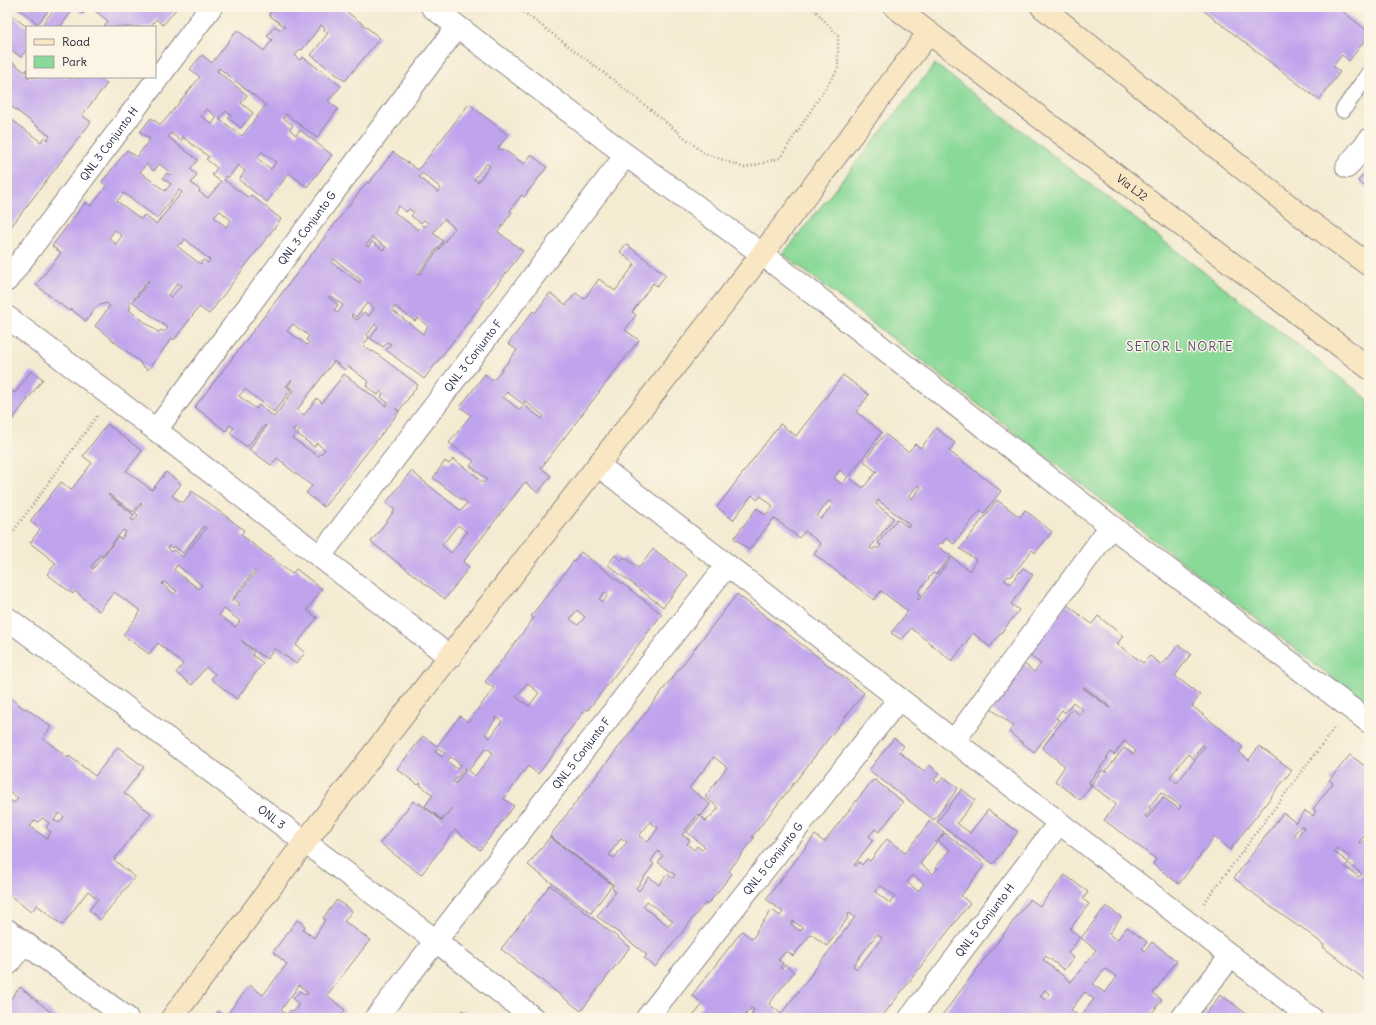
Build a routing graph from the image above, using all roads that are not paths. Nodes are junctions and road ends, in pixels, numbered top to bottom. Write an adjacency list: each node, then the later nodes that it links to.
1 (211, 7): 14 (street, QNL 3 Conjunto H)
2 (432, 7): 5 (street)
3 (895, 7): 6 (street, Via LJ2)
4 (1042, 7): 13 (street)
5 (457, 27): 10 (street); 17 (street, QNL 3 Conjunto G)
6 (928, 34): 12 (street); 16 (street, Via LJ2)
7 (1369, 73): 8 (lane)
8 (1343, 110)
9 (1369, 140): 11 (street)
10 (626, 155): 12 (street); 20 (street, QNL 3 Conjunto F)
11 (1347, 167)
12 (762, 254): 18 (street); 19 (street)
13 (1369, 265)
14 (7, 280)
15 (7, 317): 17 (street)
16 (1366, 360)
17 (156, 430): 20 (street)
18 (598, 465): 21 (street); 23 (street)
19 (1111, 526): 25 (street); 26 (street)
20 (320, 556): 23 (street)
21 (727, 565): 24 (street); 30 (street, QNL 5 Conjunto F)
22 (7, 618): 28 (street, ONL 3)
23 (450, 657): 28 (street)
24 (899, 700): 26 (street); 38 (street, QNL 5 Conjunto G)
25 (1369, 722)
26 (954, 741): 27 (street)
27 (1059, 823): 32 (street); 39 (street, QNL 5 Conjunto H)
28 (305, 842): 30 (street, ONL 3); 35 (street)
29 (7, 930): 31 (street)
30 (435, 940): 36 (street, QNL 5 Conjunto F); 37 (street, ONL 3)
31 (24, 943): 33 (street); 34 (street)
32 (1231, 956): 40 (street); 41 (street)
33 (7, 965)
34 (126, 1018)
35 (172, 1018)
36 (376, 1018)
37 (533, 1018)
38 (647, 1018)
39 (910, 1018)
40 (1182, 1018)
41 (1310, 1018)

